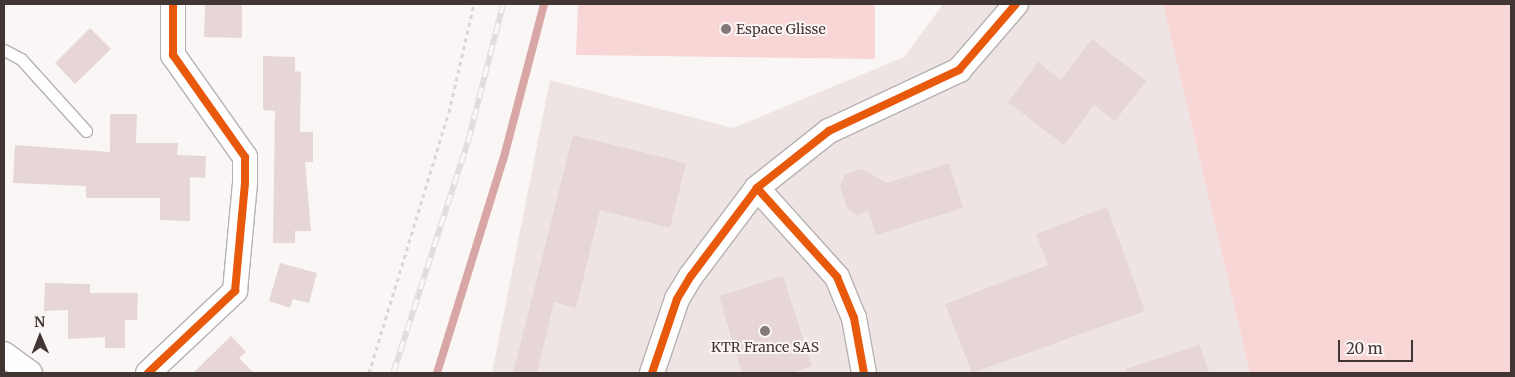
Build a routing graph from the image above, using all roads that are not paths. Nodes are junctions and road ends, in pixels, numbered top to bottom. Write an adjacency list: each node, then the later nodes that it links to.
1 (173, 4): 8 (street)
2 (1016, 4): 5 (street)
3 (4, 50): 4 (lane)
4 (86, 131)
5 (757, 188): 9 (street); 10 (street)
6 (4, 354): 7 (street)
7 (30, 373)
8 (148, 373)
9 (652, 373)
10 (864, 373)

